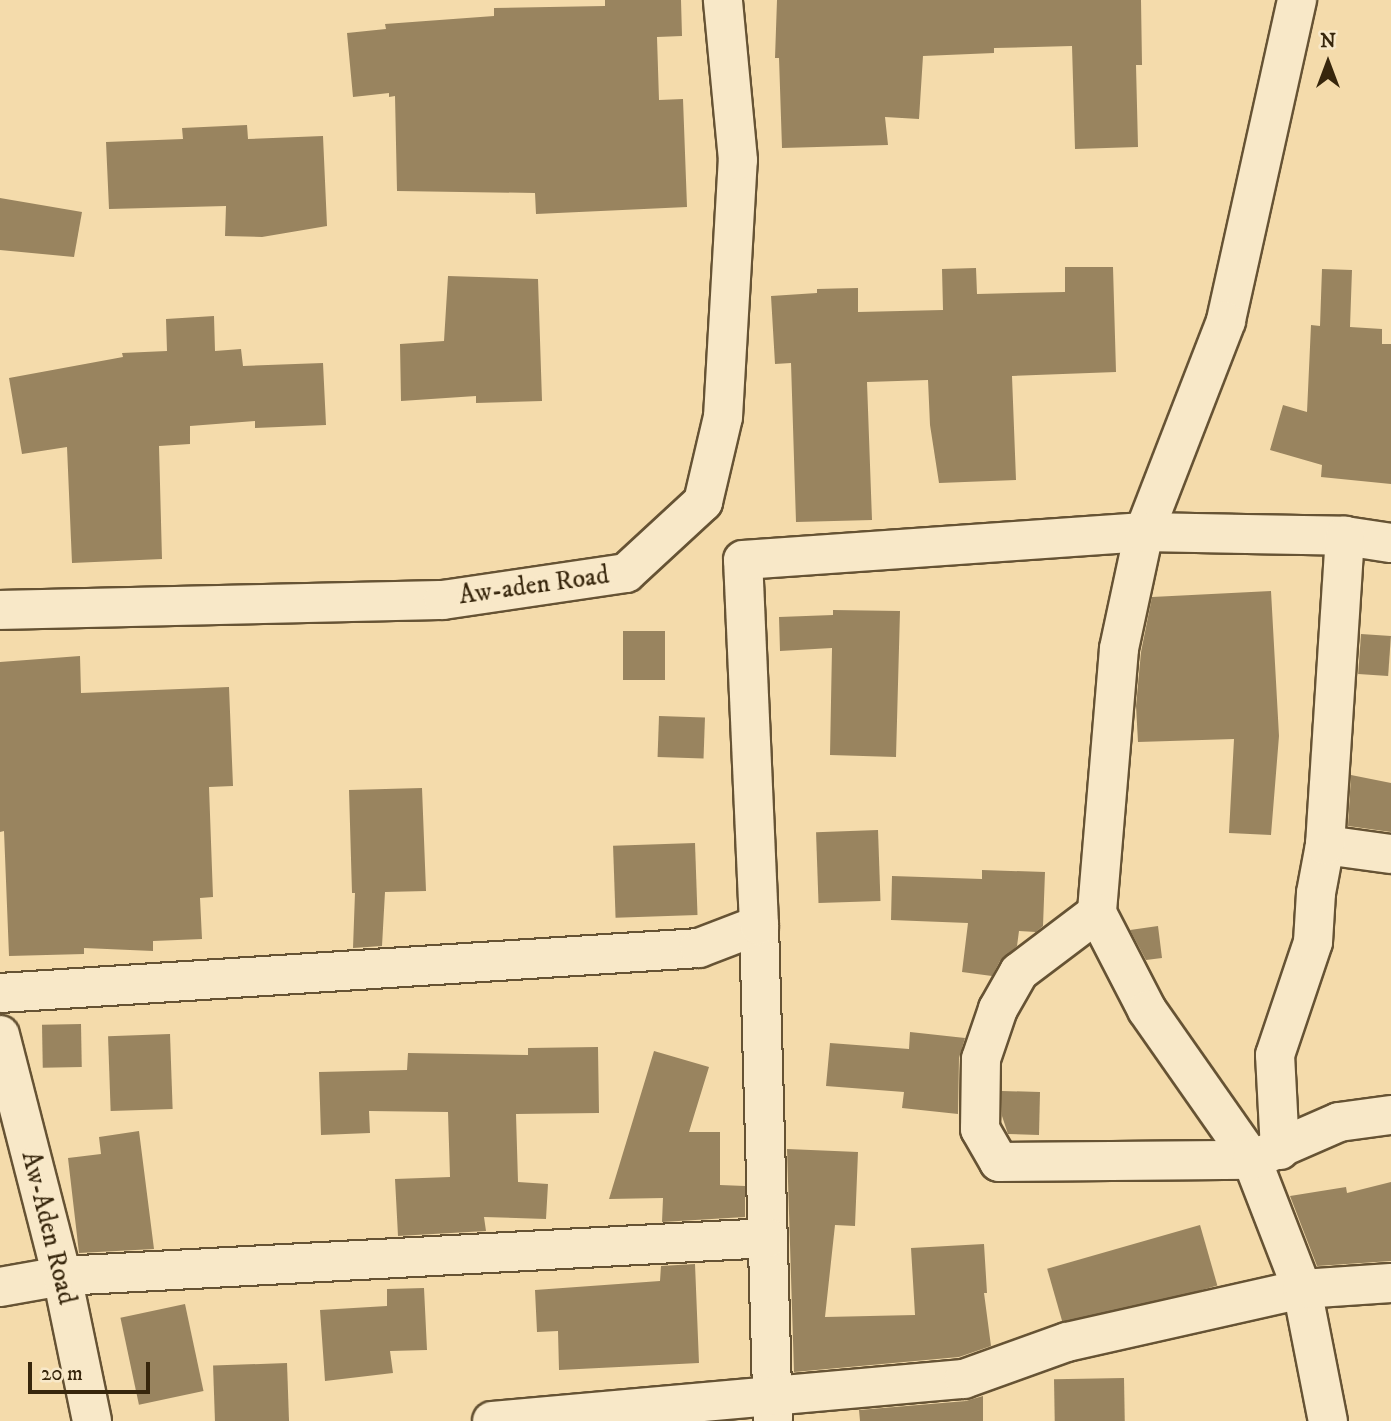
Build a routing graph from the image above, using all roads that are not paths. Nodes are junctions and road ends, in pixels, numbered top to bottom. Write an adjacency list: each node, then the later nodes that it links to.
1 (723, 0): 6 (street, Aw-aden Road)
2 (1297, 0): 3 (street)
3 (1144, 532): 4 (street); 9 (street); 10 (street)
4 (1345, 536): 5 (street); 7 (street)
5 (1391, 543)
6 (0, 610)
7 (1325, 845): 8 (street); 14 (street)
8 (1391, 854)
9 (1097, 913): 14 (street); 14 (street)
10 (760, 926): 11 (street); 15 (street)
11 (0, 993)
12 (0, 1035): 16 (street, Aw-Aden Road)
13 (1391, 1115): 14 (street)
14 (1266, 1155): 19 (street)
15 (768, 1238): 16 (street); 20 (street)
16 (62, 1276): 18 (street); 21 (street, Aw-Aden Road)
17 (1391, 1283): 19 (street)
18 (0, 1287)
19 (1302, 1289): 20 (street); 23 (street)
20 (772, 1408): 22 (street)
21 (92, 1421)
22 (492, 1421)
23 (1328, 1421)

